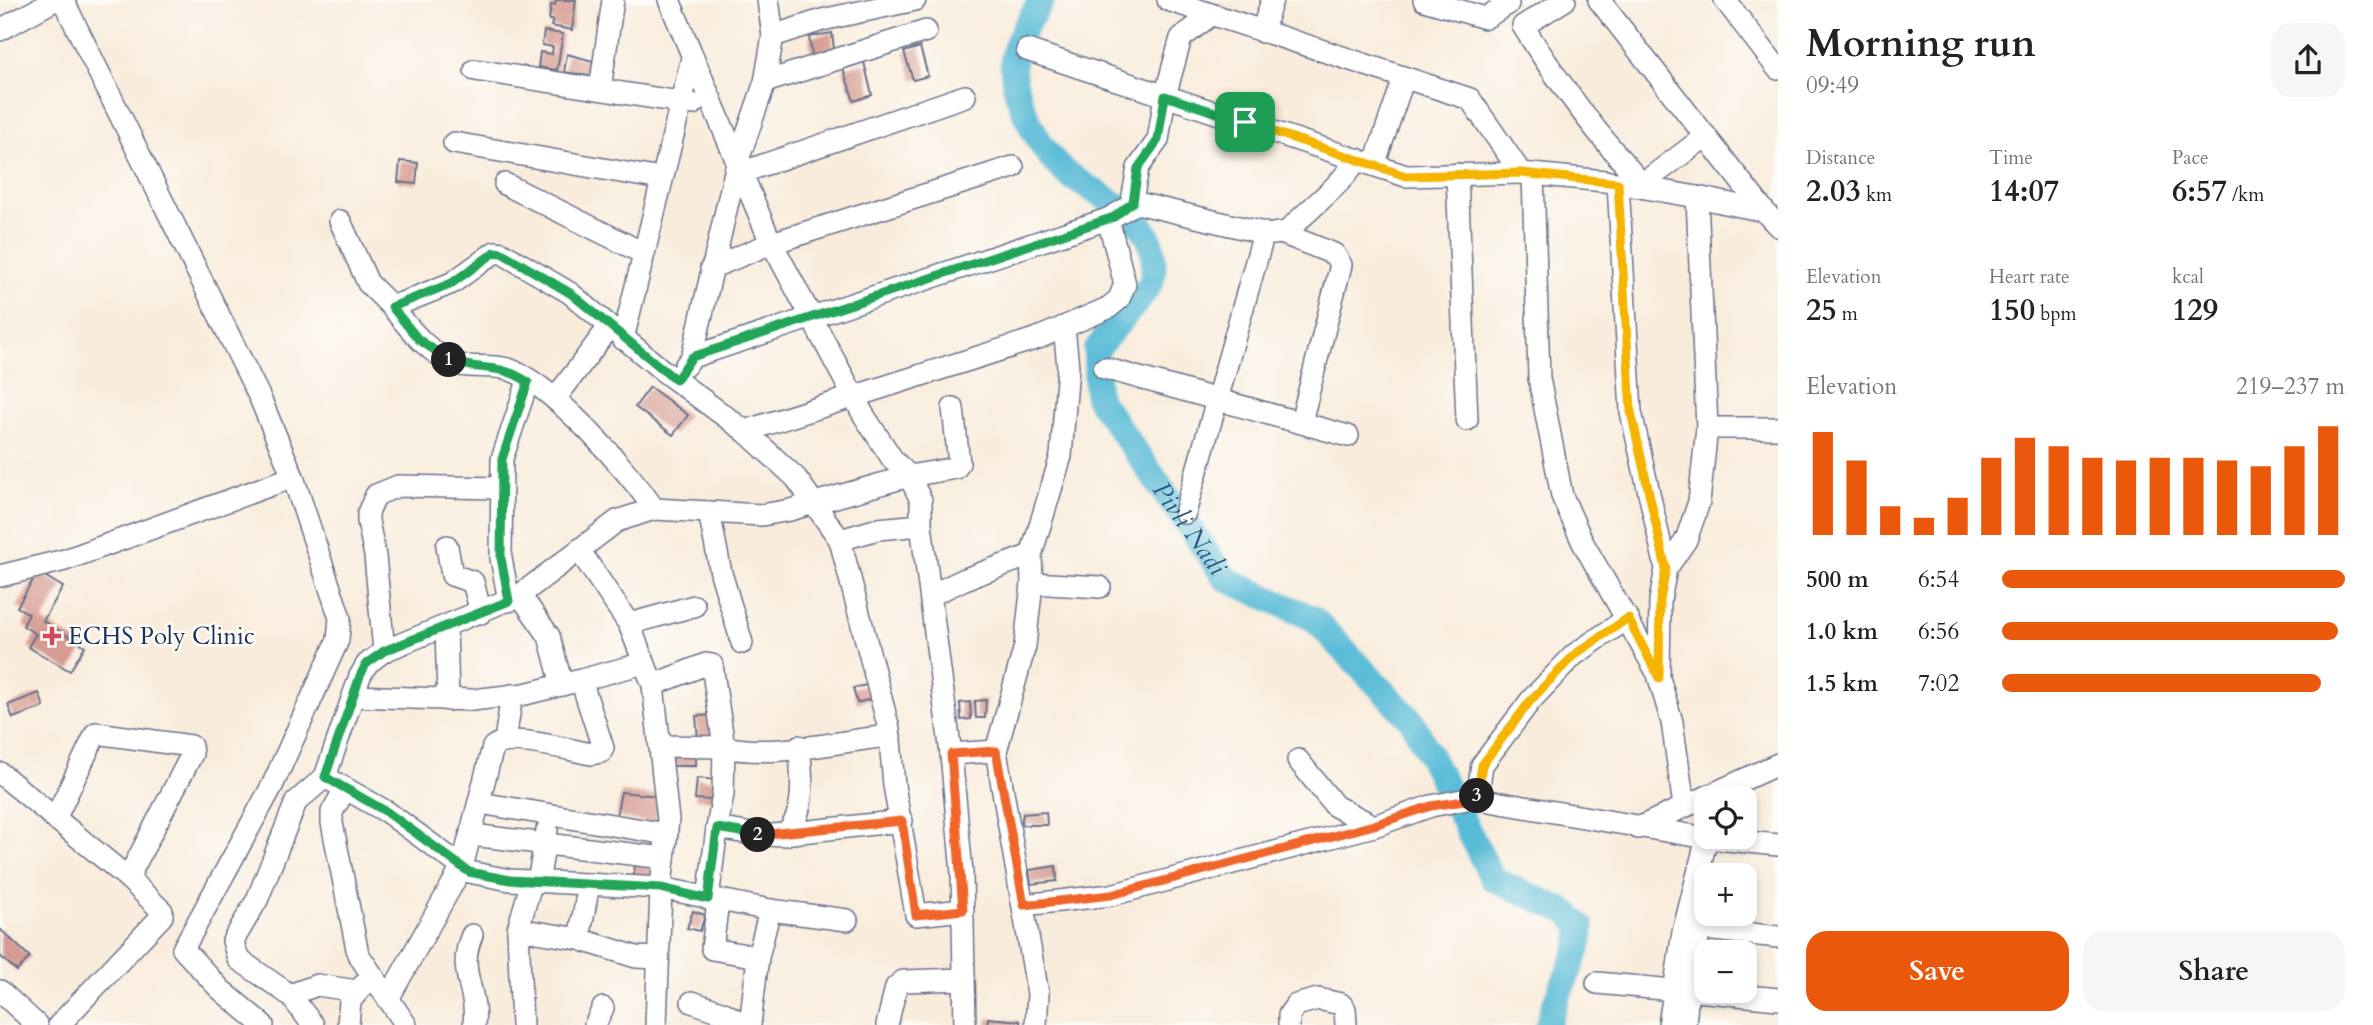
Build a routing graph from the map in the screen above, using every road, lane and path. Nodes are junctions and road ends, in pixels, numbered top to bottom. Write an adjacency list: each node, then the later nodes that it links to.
1 (55, 0): 16 (street)
2 (63, 0): 69 (street)
3 (612, 0): 26 (street)
4 (668, 0): 21 (street)
5 (768, 0): 19 (street)
6 (915, 0): 19 (street)
7 (1168, 0): 14 (street)
8 (1272, 0): 18 (street)
9 (1424, 0): 13 (street)
10 (1564, 0): 15 (street)
11 (1600, 0): 31 (street)
12 (1725, 0): 22 (street)
13 (1507, 2): 15 (street)
14 (1211, 15): 18 (street); 28 (street)
15 (1523, 26): 41 (street)
16 (0, 30)
17 (926, 31): 25 (street)
18 (1262, 32): 24 (street)
19 (773, 36): 25 (street)
20 (1027, 50): 28 (street)
21 (692, 58): 29 (street); 30 (street)
22 (1778, 69)
23 (475, 70): 26 (street)
24 (1404, 78): 33 (street); 37 (street)
25 (765, 82): 35 (street)
26 (600, 89): 29 (street)
27 (965, 96): 35 (street)
28 (1165, 96): 33 (street); 43 (street)
29 (681, 102): 30 (street); 38 (street)
30 (713, 106): 35 (street)
31 (1706, 136): 41 (street); 44 (street)
32 (454, 143): 38 (street)
33 (1366, 162): 36 (street); 46 (street)
34 (1013, 167): 47 (street)
35 (738, 168): 47 (street); 49 (street)
36 (1457, 174): 37 (street); 62 (street)
37 (1527, 174): 39 (street); 88 (street)
38 (661, 180): 48 (street)
39 (1618, 183): 41 (street); 80 (street)
40 (505, 184): 48 (street)
41 (1644, 186): 42 (street)
42 (1697, 197): 44 (street); 64 (street)
43 (1121, 212): 46 (street); 51 (street); 52 (street)
44 (1771, 219)
45 (341, 221): 50 (street)
46 (1274, 233): 59 (street); 63 (street)
47 (772, 243): 49 (street); 51 (street)
48 (643, 253): 53 (street)
49 (711, 268): 54 (street)
50 (392, 307): 53 (street); 57 (street)
51 (812, 315): 54 (street); 58 (street)
52 (1064, 327): 58 (street); 79 (street)
53 (616, 333): 56 (street); 60 (street)
54 (692, 357): 56 (street)
55 (1104, 368): 59 (street)
56 (676, 380): 66 (street)
57 (528, 382): 60 (street); 70 (street)
58 (855, 395): 66 (street); 68 (street)
59 (1217, 398): 63 (street); 74 (street)
60 (555, 399): 72 (street)
61 (953, 408): 68 (street)
62 (1467, 420)
63 (1301, 422): 67 (street)
64 (1707, 428): 65 (street); 80 (street)
65 (1778, 428)
66 (745, 431): 71 (street)
67 (1348, 436)
68 (909, 476): 71 (street); 75 (street)
69 (293, 477): 81 (street); 146 (street)
70 (500, 488): 85 (street); 92 (street)
71 (814, 501): 73 (street); 76 (street)
72 (654, 509): 73 (street); 78 (street)
73 (709, 512): 91 (street)
74 (1185, 513)
75 (921, 524): 76 (street); 84 (street)
76 (840, 540): 100 (street)
77 (447, 546): 87 (street)
78 (579, 550): 85 (street); 89 (street)
79 (1031, 555): 82 (street); 84 (street)
80 (1666, 569): 94 (street)
81 (0, 576)
82 (1032, 583): 83 (street); 105 (street)
83 (1100, 587)
84 (931, 596): 106 (street)
85 (514, 598): 87 (street); 95 (street)
86 (694, 606): 89 (street)
87 (481, 613): 90 (street)
88 (1628, 618): 94 (street); 112 (street)
89 (629, 624): 93 (street)
90 (446, 626): 92 (street); 99 (street)
91 (742, 643)
92 (384, 651): 98 (street)
93 (645, 663): 95 (street); 96 (street)
94 (1659, 678): 114 (street)
95 (572, 682): 97 (street); 101 (street)
96 (653, 685): 102 (street); 104 (street)
97 (512, 695): 99 (street); 101 (street)
98 (353, 696): 99 (street); 110 (street)
99 (448, 700)
100 (890, 736): 103 (street); 117 (street)
101 (505, 740): 113 (street)
102 (661, 746): 104 (street); 121 (street)
103 (799, 746): 104 (street); 123 (street)
104 (724, 747): 119 (street)
105 (996, 751): 106 (street); 136 (street)
106 (951, 754): 138 (street)
107 (1298, 760): 118 (street)
108 (1778, 764): 114 (street)
109 (0, 773): 116 (street)
110 (325, 777): 111 (street); 154 (street)
111 (345, 789): 130 (street); 149 (street)
112 (1474, 799): 118 (street); 120 (street)
113 (480, 803): 115 (street); 122 (street)
114 (1684, 806): 120 (street)
115 (548, 814): 121 (street); 126 (street)
116 (55, 819): 131 (street); 131 (street)
117 (902, 821): 123 (street); 138 (street)
118 (1374, 825): 136 (street)
119 (717, 828): 123 (street); 135 (street)
120 (1638, 828): 124 (street)
121 (667, 834): 129 (street)
122 (472, 835): 126 (street); 130 (street)
123 (785, 835)
124 (1694, 836)
125 (1757, 843): 127 (street)
126 (546, 844): 129 (street); 132 (street)
127 (1778, 845)
128 (1705, 849): 140 (street)
129 (664, 858): 134 (street)
130 (462, 867): 132 (street); 156 (street)
131 (128, 878): 142 (street)
132 (535, 881): 133 (street); 141 (street)
133 (589, 884): 134 (street); 145 (street)
134 (661, 888): 135 (street); 148 (street)
135 (713, 900): 137 (street); 147 (street)
136 (1024, 905): 172 (street)
137 (770, 910): 139 (street); 147 (street)
138 (963, 910): 150 (street)
139 (847, 920)
140 (1692, 928): 144 (street); 155 (street); 157 (street)
141 (518, 929): 145 (street); 167 (street)
142 (148, 931): 146 (street); 161 (street)
143 (472, 935): 166 (street)
144 (1778, 937)
145 (579, 939): 148 (street)
146 (183, 949): 162 (street)
147 (758, 957): 169 (street)
148 (658, 958): 168 (street)
149 (373, 976): 153 (street); 156 (street)
150 (964, 979): 170 (street); 171 (street)
151 (1597, 983): 155 (street)
152 (0, 991): 160 (street)
153 (357, 991): 154 (street); 164 (street)
154 (290, 995): 163 (street)
155 (1677, 998): 159 (street); 175 (street); 176 (street)
156 (388, 999): 165 (street)
157 (1778, 999)
158 (692, 1002): 169 (street)
159 (1778, 1010)
160 (37, 1025)
161 (59, 1025)
162 (263, 1025)
163 (313, 1025)
164 (348, 1025)
165 (406, 1025)
166 (474, 1025)
167 (522, 1025)
168 (656, 1025)
169 (748, 1025)
170 (887, 1025)
171 (965, 1025)
172 (1036, 1025)
173 (1289, 1025): 174 (street)
174 (1346, 1025)
175 (1669, 1025)
176 (1685, 1025)

